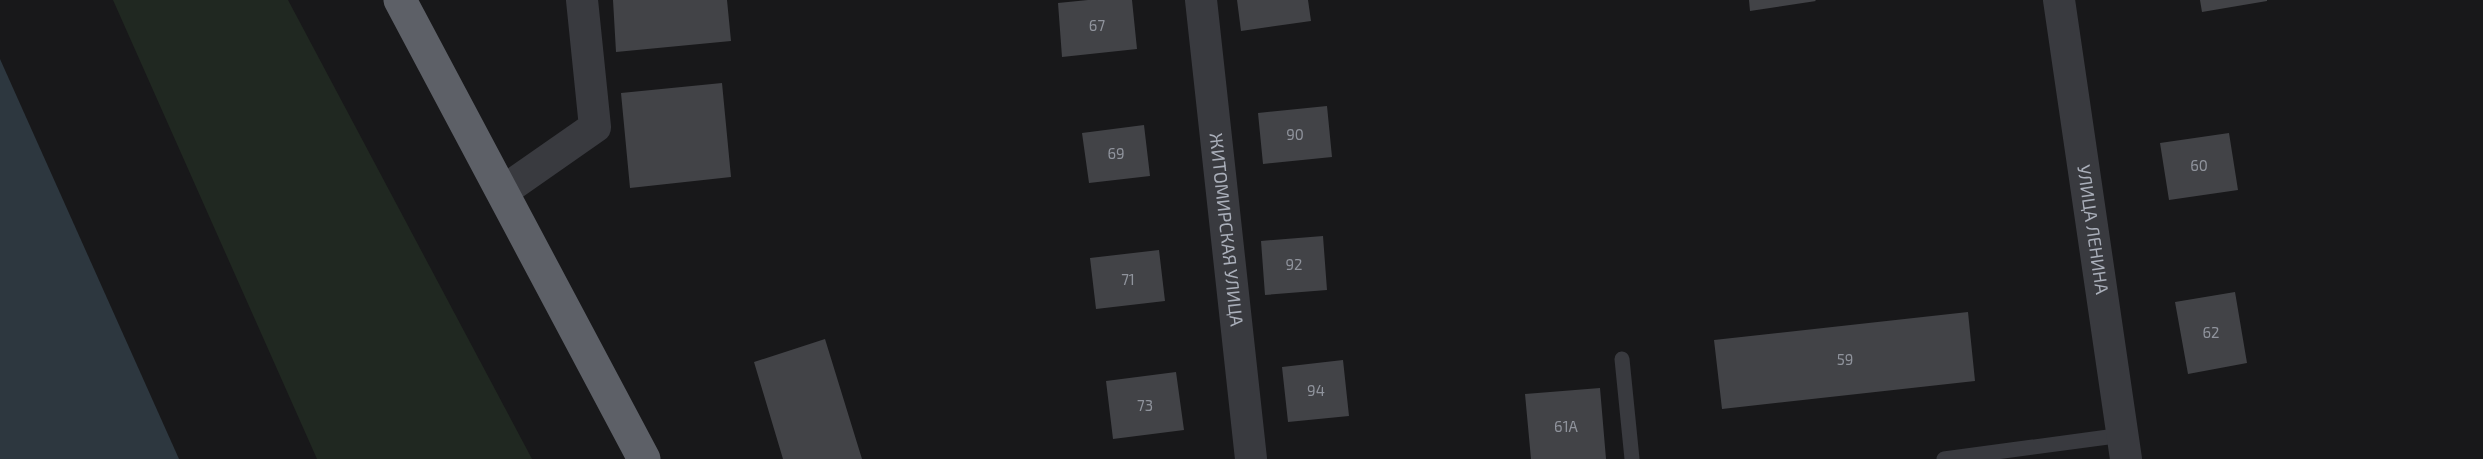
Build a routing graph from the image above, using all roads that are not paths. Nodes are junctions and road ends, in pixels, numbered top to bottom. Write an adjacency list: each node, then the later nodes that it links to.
1 (400, 0): 5 (highway)
2 (582, 0): 5 (street)
3 (1202, 0): 9 (street, ЖИТОМИРСКАЯ УЛИЦА)
4 (2059, 0): 7 (street, УЛИЦА ЛЕНИНА)
5 (502, 192): 8 (highway)
6 (1622, 359): 10 (lane)
7 (2125, 447): 11 (lane)
8 (644, 459)
9 (1251, 459)
10 (1632, 459)
11 (1944, 459)

